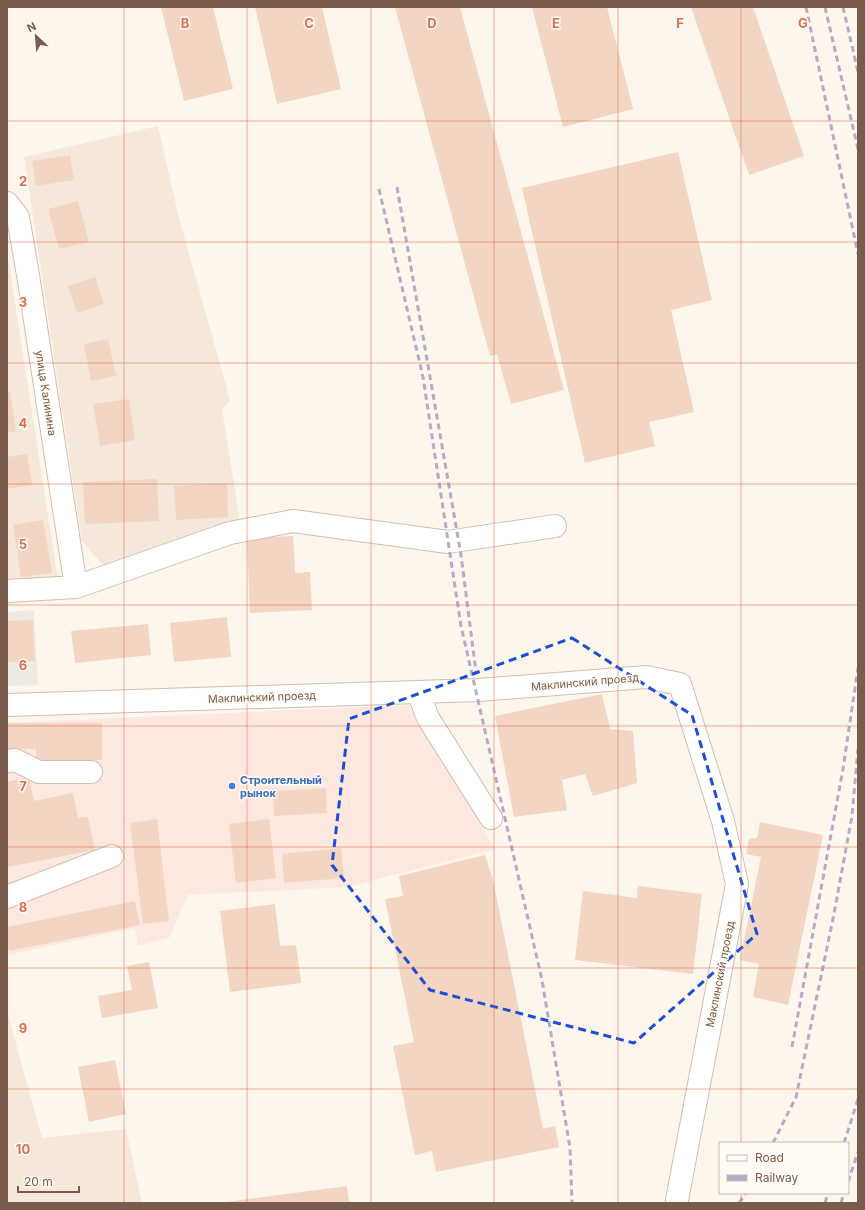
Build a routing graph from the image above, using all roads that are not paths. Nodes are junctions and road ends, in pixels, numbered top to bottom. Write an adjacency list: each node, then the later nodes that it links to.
1 (7, 203): 3 (street, улица Калинина)
2 (555, 526): 3 (street)
3 (76, 587): 4 (street)
4 (7, 591)
5 (418, 692): 6 (street, Маклинский проезд); 9 (street); 12 (street, Маклинский проезд)
6 (7, 706)
7 (7, 761): 8 (street)
8 (91, 772)
9 (491, 818)
10 (112, 856): 11 (street)
11 (7, 897)
12 (677, 1200)

